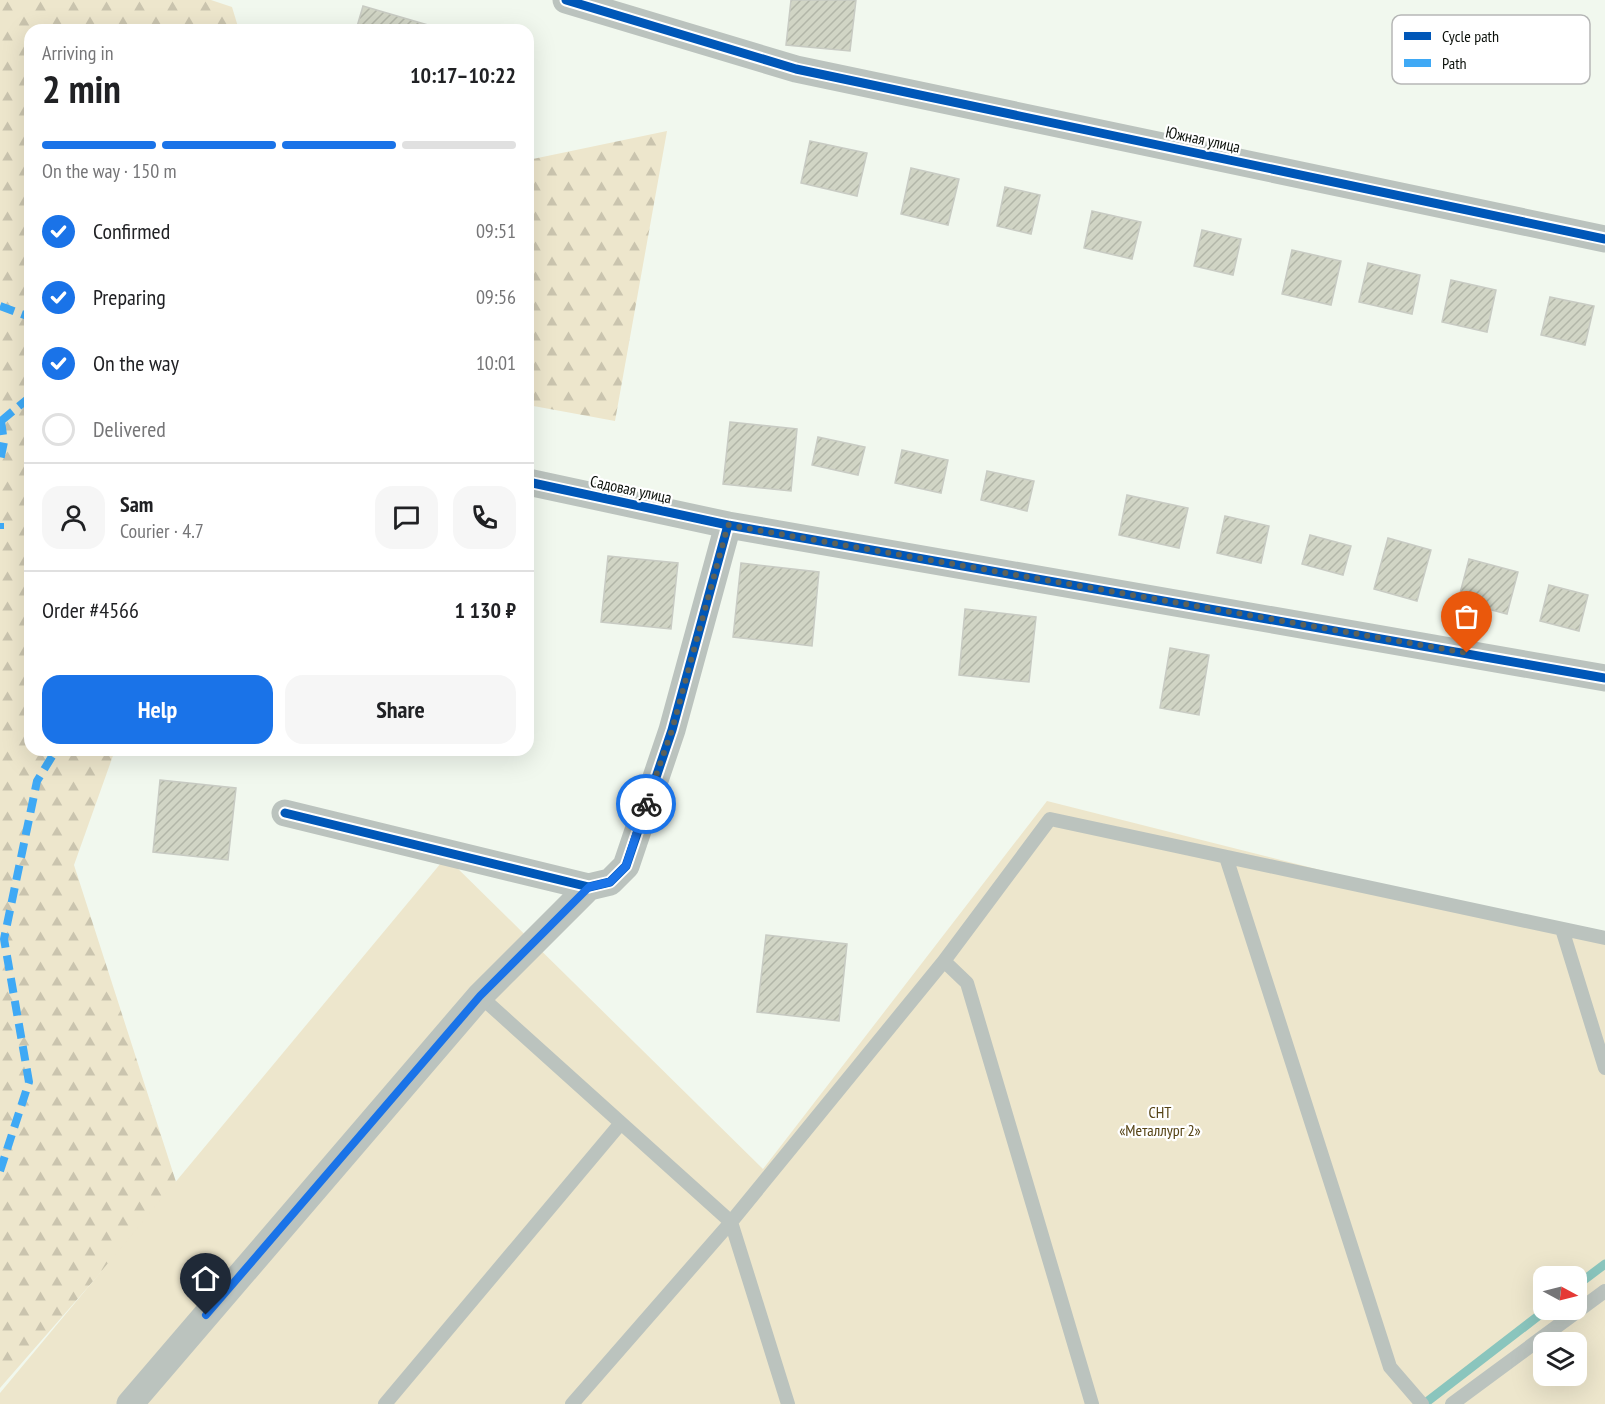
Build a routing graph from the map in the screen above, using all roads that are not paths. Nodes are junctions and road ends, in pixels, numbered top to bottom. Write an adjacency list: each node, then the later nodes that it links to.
1 (566, 0): 2 (street, Южная улица)
2 (1605, 239)
3 (534, 483): 4 (street, Садовая улица)
4 (728, 525): 5 (street, Садовая улица); 8 (street)
5 (1605, 678)
6 (285, 813): 8 (street)
7 (1226, 857): 9 (lane); 11 (lane); 17 (lane)
8 (589, 887): 12 (street)
9 (1562, 929): 10 (lane); 13 (lane)
10 (1605, 938)
11 (945, 961): 15 (lane); 22 (lane)
12 (480, 996): 14 (lane); 18 (street)
13 (1605, 1068)
14 (621, 1123): 15 (lane); 19 (lane)
15 (731, 1222): 20 (lane); 21 (lane)
16 (1605, 1291): 23 (lane)
17 (1418, 1399)
18 (130, 1404)
19 (385, 1404)
20 (573, 1404)
21 (788, 1404)
22 (1092, 1404)
23 (1452, 1404)

